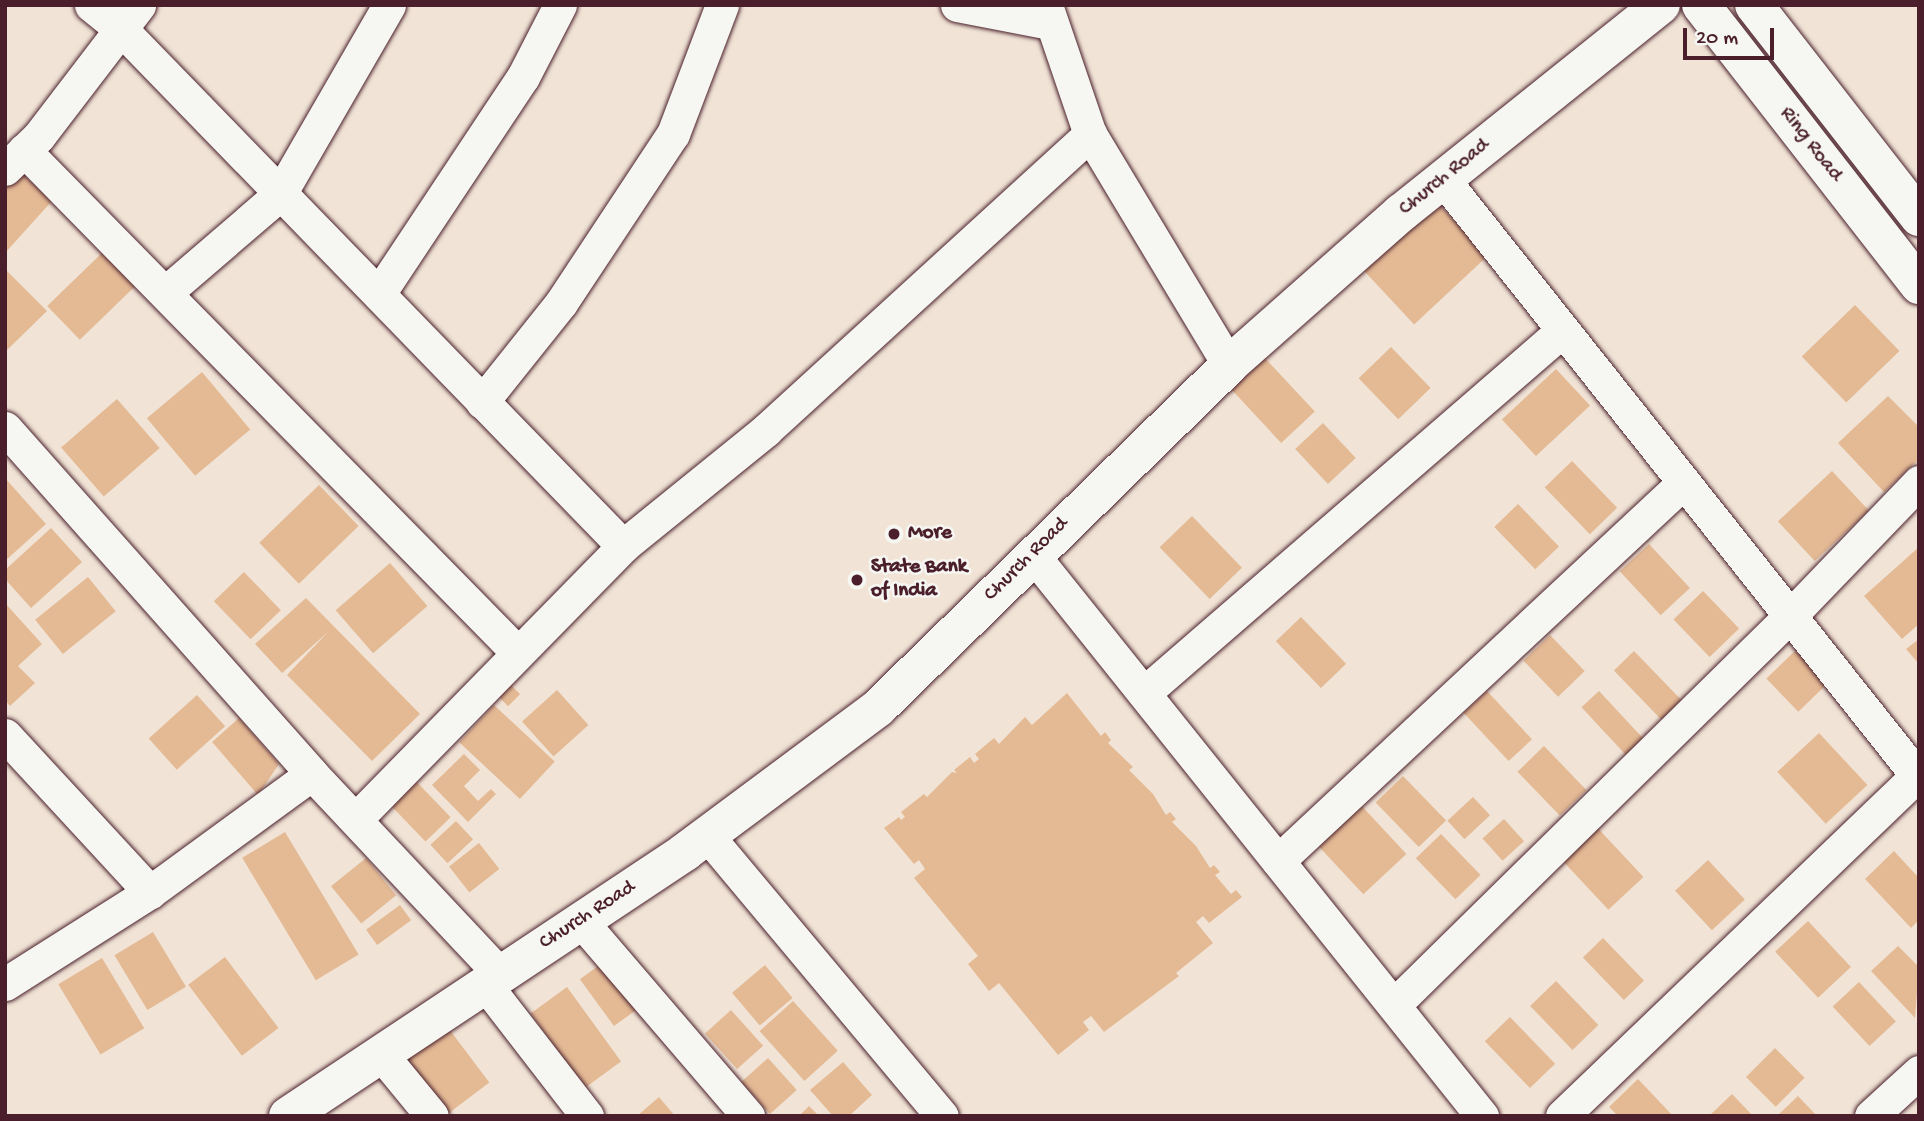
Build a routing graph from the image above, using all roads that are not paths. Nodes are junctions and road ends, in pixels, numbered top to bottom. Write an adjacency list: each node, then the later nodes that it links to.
1 (91, 5): 10 (street)
2 (389, 5): 14 (street)
3 (561, 5): 17 (street)
4 (722, 5): 21 (street)
5 (957, 5): 9 (street)
6 (1661, 5): 13 (main road, Church Road)
7 (1701, 5): 16 (main road, Ring Road)
8 (1754, 5): 15 (main road, Ring Road)
9 (1048, 14): 11 (street)
10 (130, 17): 12 (street); 14 (street)
11 (1090, 134): 20 (street); 25 (street)
12 (15, 160): 18 (street)
13 (1443, 179): 19 (street); 20 (main road, Church Road)
14 (280, 194): 17 (street); 18 (street)
15 (1919, 217)
16 (1919, 285)
17 (380, 292): 21 (street)
18 (164, 293): 28 (street)
19 (1563, 330): 23 (street); 29 (street)
20 (1229, 365): 26 (main road, Church Road)
21 (482, 402): 25 (street)
22 (5, 428): 31 (street)
23 (1684, 482): 27 (street); 35 (street)
24 (1919, 482): 27 (street)
25 (623, 546): 28 (street)
26 (1033, 555): 29 (street); 34 (main road, Church Road)
27 (1790, 616): 32 (street); 40 (street)
28 (517, 652): 33 (street)
29 (1144, 693): 35 (street)
30 (5, 735): 36 (street)
31 (312, 774): 33 (street); 36 (street)
32 (1918, 777): 49 (street)
33 (356, 818): 38 (street)
34 (707, 835): 37 (main road, Church Road); 47 (street)
35 (1278, 861): 40 (street)
36 (150, 892): 39 (street)
37 (581, 921): 38 (main road, Church Road); 46 (street)
38 (493, 979): 41 (main road, Church Road); 45 (street)
39 (5, 984)
40 (1394, 1005): 48 (street)
41 (380, 1054): 43 (main road, Church Road); 44 (street)
42 (1919, 1072): 50 (street)
43 (288, 1116)
44 (432, 1116)
45 (587, 1116)
46 (748, 1116)
47 (942, 1116)
48 (1482, 1116)
49 (1562, 1116)
50 (1871, 1116)

